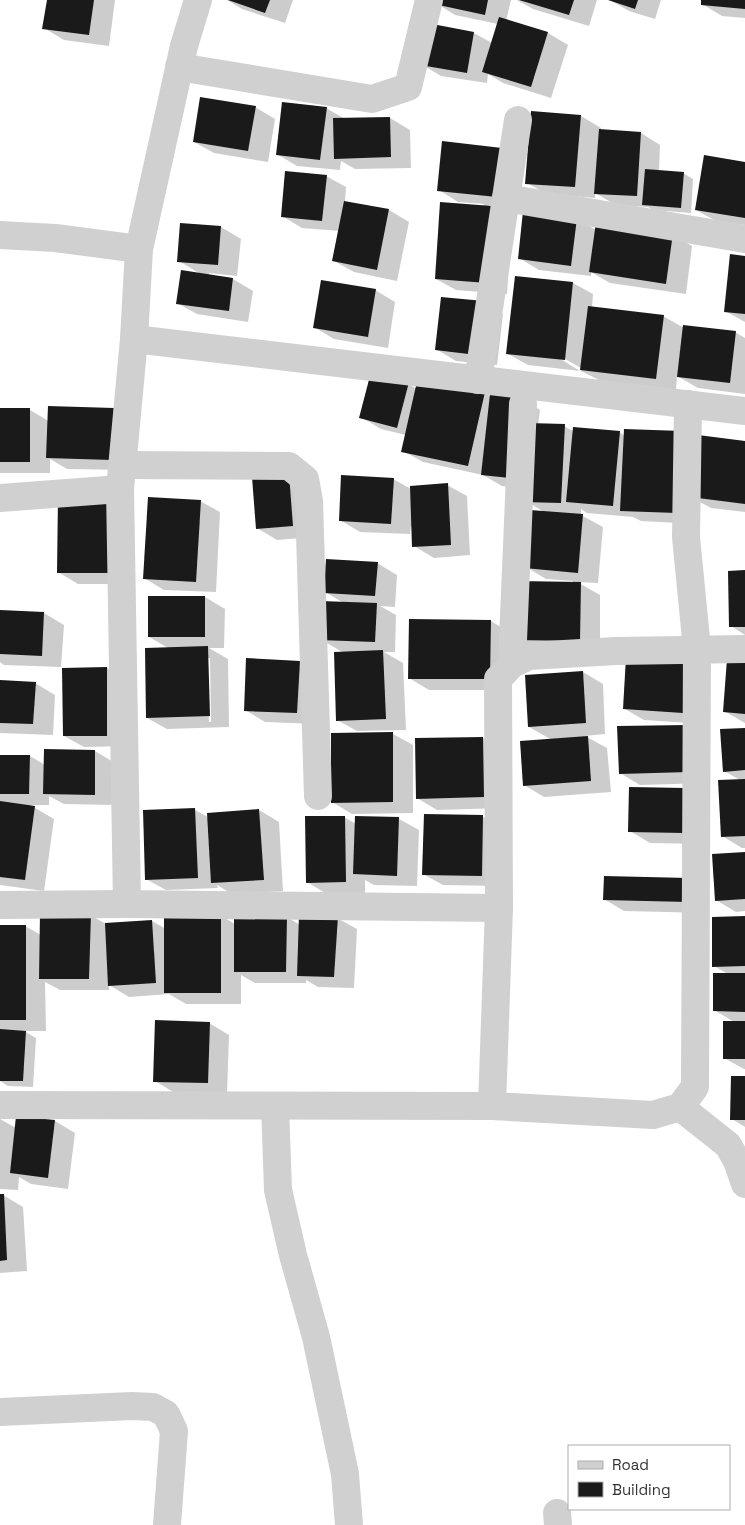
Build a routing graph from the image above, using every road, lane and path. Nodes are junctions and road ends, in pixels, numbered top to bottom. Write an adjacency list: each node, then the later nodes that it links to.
1 (198, 0): 3 (street)
2 (429, 0): 3 (street)
3 (179, 67): 8 (street)
4 (518, 120): 5 (street)
5 (506, 198): 7 (street); 10 (street)
6 (0, 235): 8 (street)
7 (745, 240)
8 (139, 249): 9 (street)
9 (134, 339): 10 (street); 14 (street)
10 (478, 380): 12 (street)
11 (523, 404): 18 (street)
12 (688, 404): 13 (street); 16 (street)
13 (745, 411)
14 (122, 477): 15 (street); 19 (street); 20 (street)
15 (0, 498)
16 (697, 649): 17 (street); 18 (street); 26 (street)
17 (745, 649)
18 (512, 664): 22 (street)
19 (318, 796)
20 (127, 904): 21 (street); 22 (street)
21 (0, 906)
22 (499, 908): 25 (street)
23 (0, 1105): 24 (street)
24 (275, 1106): 25 (street); 30 (street)
25 (492, 1106): 26 (street)
26 (680, 1107): 27 (street)
27 (745, 1184)
28 (0, 1412): 29 (street)
29 (167, 1525)
30 (349, 1525)

